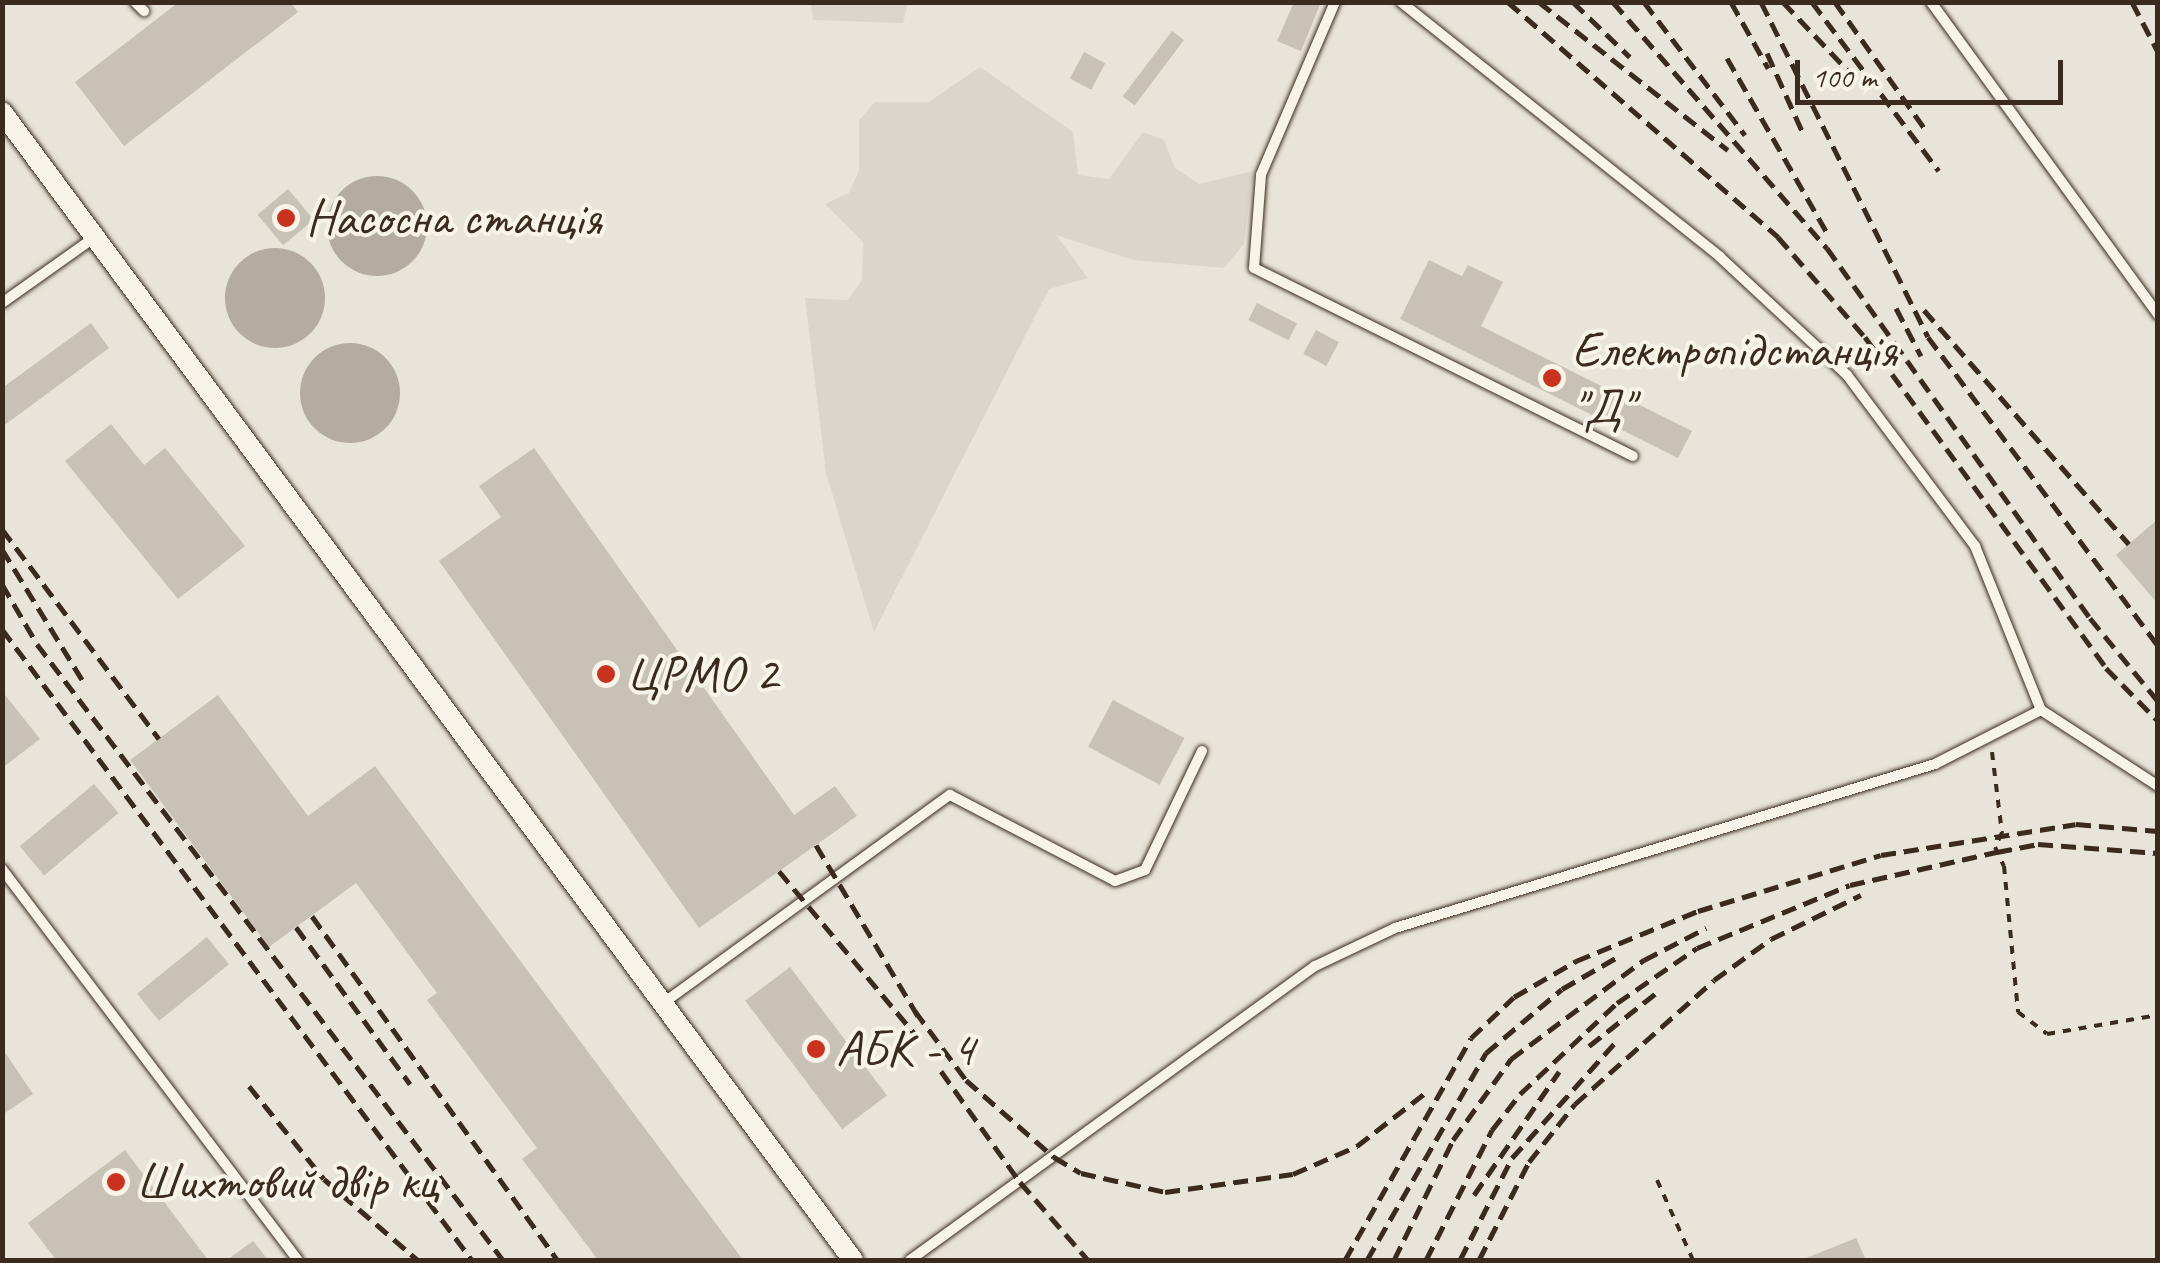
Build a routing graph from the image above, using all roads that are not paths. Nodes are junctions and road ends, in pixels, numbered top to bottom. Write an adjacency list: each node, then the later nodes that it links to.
1 (135, 2): 5 (lane)
2 (1336, 2): 10 (lane)
3 (1401, 2): 11 (lane)
4 (1931, 2): 9 (lane)
5 (144, 12)
6 (2, 112): 7 (street)
7 (96, 236): 8 (lane); 15 (street)
8 (2, 304)
9 (2158, 315)
10 (1633, 456)
11 (2041, 710): 13 (lane); 18 (lane)
12 (1202, 751): 15 (lane)
13 (2158, 786)
14 (2, 868): 16 (lane)
15 (666, 1001): 17 (street)
16 (298, 1260)
17 (853, 1260)
18 (910, 1260)

